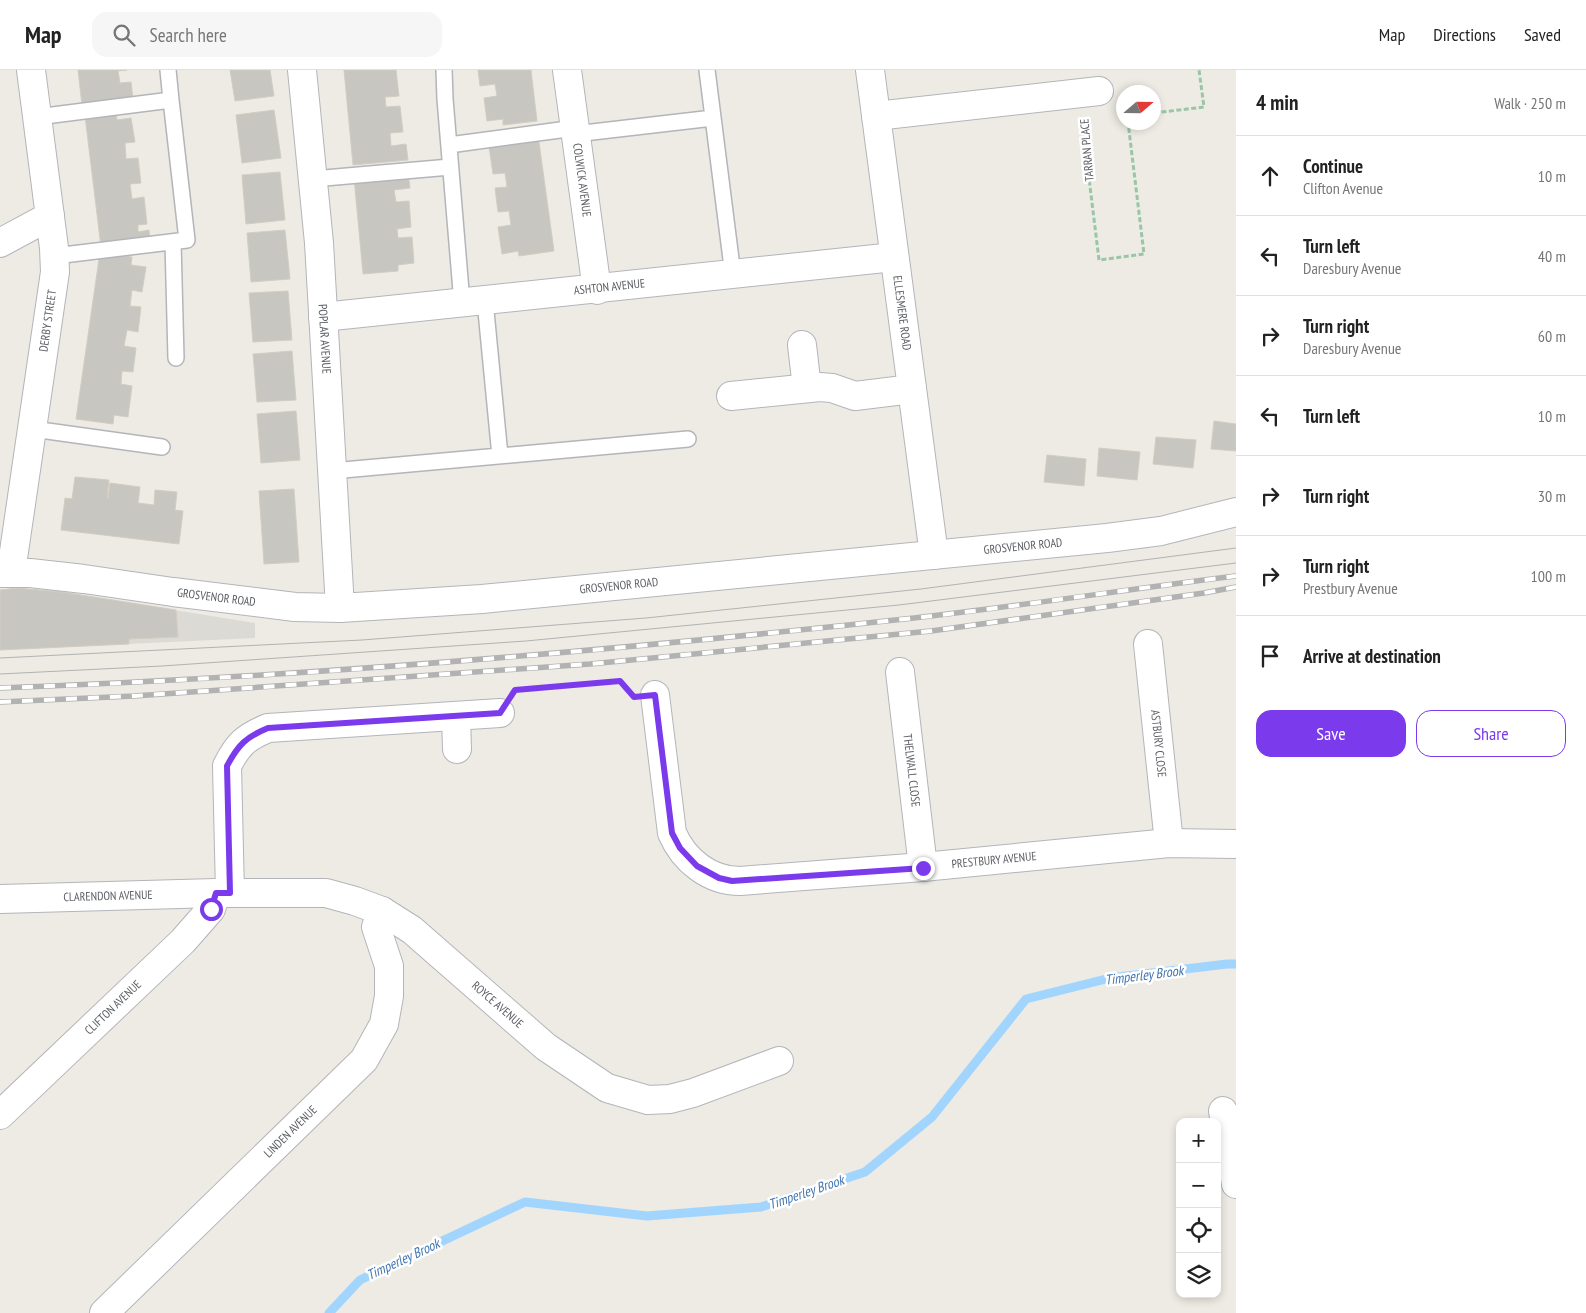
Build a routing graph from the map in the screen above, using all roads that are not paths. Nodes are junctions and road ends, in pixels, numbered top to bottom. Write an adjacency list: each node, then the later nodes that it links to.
1 (31, 70): 10 (street, DERBY STREET)
2 (168, 70): 9 (lane)
3 (302, 70): 16 (street, POPLAR AVENUE)
4 (444, 70): 14 (lane)
5 (567, 70): 13 (street, COLWICK AVENUE)
6 (707, 70): 12 (lane)
7 (870, 70): 11 (street, ELLESMERE ROAD)
8 (1099, 91): 11 (street)
9 (171, 100): 10 (lane); 18 (lane)
10 (37, 116): 17 (street, DERBY STREET)
11 (876, 116): 21 (street, ELLESMERE ROAD)
12 (713, 118): 13 (lane); 22 (lane)
13 (575, 131): 14 (lane); 23 (street, COLWICK AVENUE)
14 (449, 146): 15 (lane)
15 (450, 166): 16 (lane); 24 (lane)
16 (313, 179): 25 (street, POPLAR AVENUE)
17 (50, 216): 19 (street); 20 (street, DERBY STREET)
18 (173, 242): 20 (lane); 27 (lane)
19 (0, 243)
20 (55, 256): 31 (street, DERBY STREET)
21 (894, 257): 22 (street, ASHTON AVENUE); 29 (street, ELLESMERE ROAD)
22 (733, 275): 23 (street, ASHTON AVENUE)
23 (597, 290): 24 (street, ASHTON AVENUE)
24 (474, 302): 25 (street, ASHTON AVENUE); 34 (lane)
25 (323, 317): 35 (street, POPLAR AVENUE)
26 (802, 345): 28 (street)
27 (176, 358)
28 (807, 388): 29 (street); 30 (street)
29 (912, 389): 37 (street, ELLESMERE ROAD)
30 (731, 396)
31 (32, 429): 33 (lane); 38 (street, DERBY STREET)
32 (688, 439): 34 (lane)
33 (162, 447)
34 (500, 456): 35 (lane)
35 (332, 471): 39 (street, POPLAR AVENUE)
36 (1236, 512): 37 (street, GROSVENOR ROAD)
37 (934, 555): 39 (street, GROSVENOR ROAD)
38 (6, 573): 39 (street, GROSVENOR ROAD)
39 (340, 608)
40 (1149, 644): 46 (street, ASTBURY CLOSE)
41 (900, 672): 48 (street, THELWALL CLOSE)
42 (654, 695): 48 (street, PRESTBURY AVENUE)
43 (500, 713): 44 (street)
44 (456, 716): 45 (street); 49 (street)
45 (458, 749)
46 (1169, 843): 47 (street, PRESTBURY AVENUE); 48 (street, PRESTBURY AVENUE)
47 (1236, 844)
48 (923, 868)
49 (223, 893): 50 (street, CLARENDON AVENUE); 51 (street, ROYCE AVENUE); 54 (street, CLIFTON AVENUE)
50 (0, 899)
51 (382, 910): 52 (street, ROYCE AVENUE); 56 (street, LINDEN AVENUE)
52 (779, 1061)
53 (1223, 1111): 55 (street)
54 (0, 1115)
55 (1236, 1184)
56 (104, 1313)

